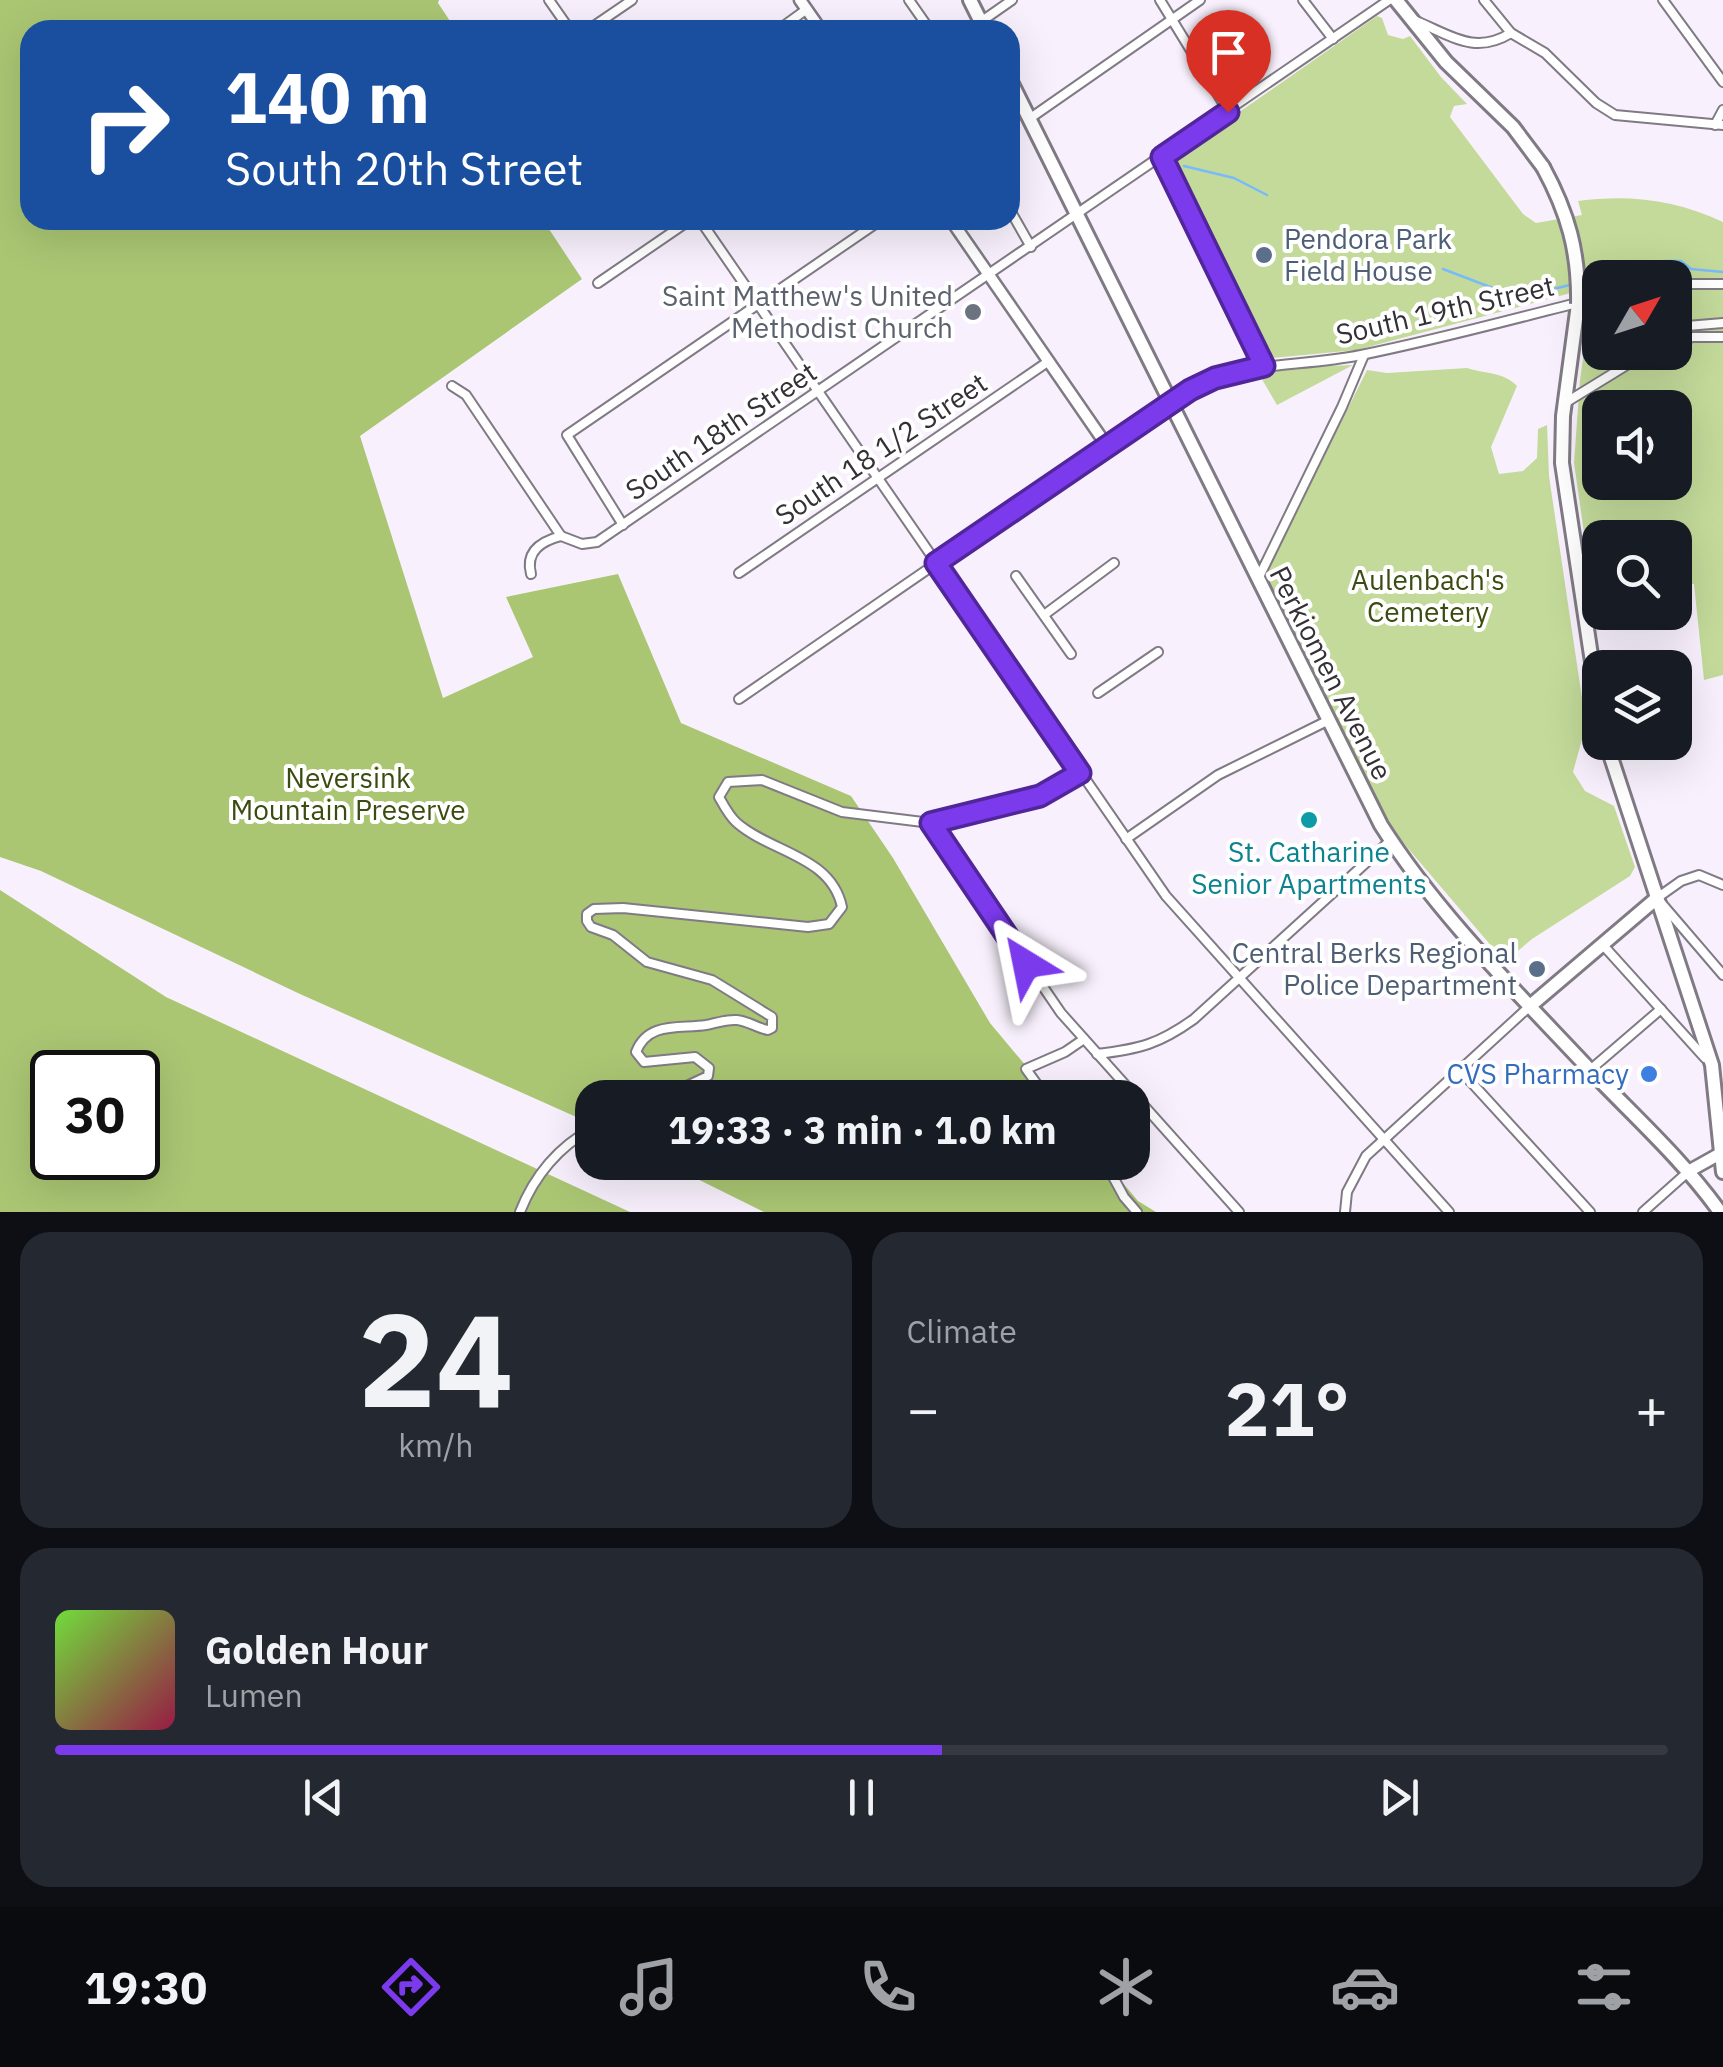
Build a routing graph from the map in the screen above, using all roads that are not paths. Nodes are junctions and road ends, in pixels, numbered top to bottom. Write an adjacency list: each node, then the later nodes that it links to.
1 (632, 0): 9 (street)
2 (1012, 0): 10 (street)
3 (1160, 0): 11 (street)
4 (1200, 0): 11 (street)
5 (1303, 0): 14 (street)
6 (1392, 0): 12 (main road); 14 (street, South 18th Street)
7 (1484, 0): 13 (street)
8 (1663, 0): 15 (street)
9 (603, 20)
10 (990, 20)
11 (1172, 20): 18 (street); 19 (street)
12 (1412, 20): 13 (street); 45 (main road, bridge)
13 (1511, 32): 20 (street)
14 (1333, 39): 18 (street, South 18th Street)
15 (1723, 82)
16 (1020, 100): 19 (main road, Perkiomen Avenue)
17 (1723, 110): 20 (street)
18 (1228, 112): 21 (street, South 18th Street)
19 (1029, 118): 22 (main road, Perkiomen Avenue)
20 (1719, 125)
21 (1162, 157): 22 (street, South 18th Street); 41 (street)
22 (1077, 216): 28 (street, South 18th Street); 46 (main road, Perkiomen Avenue)
23 (1020, 228): 28 (street)
24 (675, 230): 30 (street)
25 (707, 230): 34 (street)
26 (866, 230): 34 (street)
27 (958, 230): 29 (street)
28 (1031, 248): 29 (street, South 18th Street)
29 (990, 276): 40 (street); 44 (street, South 18th Street)
30 (598, 283)
31 (1692, 284): 32 (street)
32 (1723, 284)
33 (1582, 301): 39 (street, South 19th Street)
34 (757, 304): 44 (street); 49 (street)
35 (1723, 323): 36 (street)
36 (1692, 326)
37 (1692, 337): 38 (street)
38 (1723, 337)
39 (1364, 355): 41 (street, South 19th Street); 56 (street)
40 (1049, 361): 47 (street); 48 (street, South 18 1/2 Street)
41 (1264, 366): 46 (street, South 19th Street)
42 (1616, 370): 45 (street)
43 (452, 386): 50 (street)
44 (818, 392): 48 (street); 49 (street, South 18th Street)
45 (1565, 402): 58 (main road)
46 (1170, 404): 47 (street, South 19th Street); 56 (main road, Perkiomen Avenue)
47 (1107, 446): 52 (street, South 19th Street)
48 (877, 478): 52 (street); 53 (street, South 18 1/2 Street)
49 (623, 525): 50 (street, South 18th Street)
50 (565, 538): 54 (street)
51 (1114, 562): 57 (street)
52 (936, 563): 62 (street, South 19th Street); 65 (street)
53 (738, 573)
54 (530, 574)
55 (1016, 576): 57 (street)
56 (1258, 580): 63 (main road, Perkiomen Avenue)
57 (1044, 616): 60 (street)
58 (1590, 650)
59 (1158, 652): 61 (street)
60 (1070, 654)
61 (1098, 693)
62 (739, 698)
63 (1327, 721): 67 (street); 68 (main road, Perkiomen Avenue)
64 (1612, 760): 70 (main road)
65 (1080, 773): 66 (street); 67 (street)
66 (931, 823): 76 (street); 81 (street)
67 (1126, 839): 73 (street)
68 (1390, 840): 73 (street); 74 (main road, Perkiomen Avenue)
69 (1723, 885): 70 (street)
70 (1657, 898): 71 (main road); 72 (street); 78 (main road)
71 (1602, 944): 74 (main road); 75 (street)
72 (1723, 975)
73 (1239, 978): 77 (street); 85 (street)
74 (1530, 1006): 79 (street); 80 (main road, Perkiomen Avenue)
75 (1661, 1010): 78 (street); 80 (street)
76 (1084, 1039): 77 (street); 82 (street)
77 (1097, 1054): 92 (street)
78 (1712, 1064): 83 (street); 86 (main road)
79 (1460, 1070): 85 (street); 95 (street)
80 (1590, 1070): 87 (main road, Perkiomen Avenue)
81 (699, 1080)
82 (1034, 1080)
83 (1723, 1081)
84 (575, 1138): 90 (street)
85 (1382, 1138): 93 (street); 94 (street)
86 (1722, 1153): 87 (main road); 88 (main road)
87 (1689, 1171): 96 (street); 97 (main road, Perkiomen Avenue)
88 (1723, 1172)
89 (1115, 1180): 91 (street)
90 (520, 1212)
91 (1137, 1212)
92 (1239, 1212)
93 (1345, 1212)
94 (1449, 1212)
95 (1590, 1212)
96 (1643, 1212)
97 (1720, 1212)

